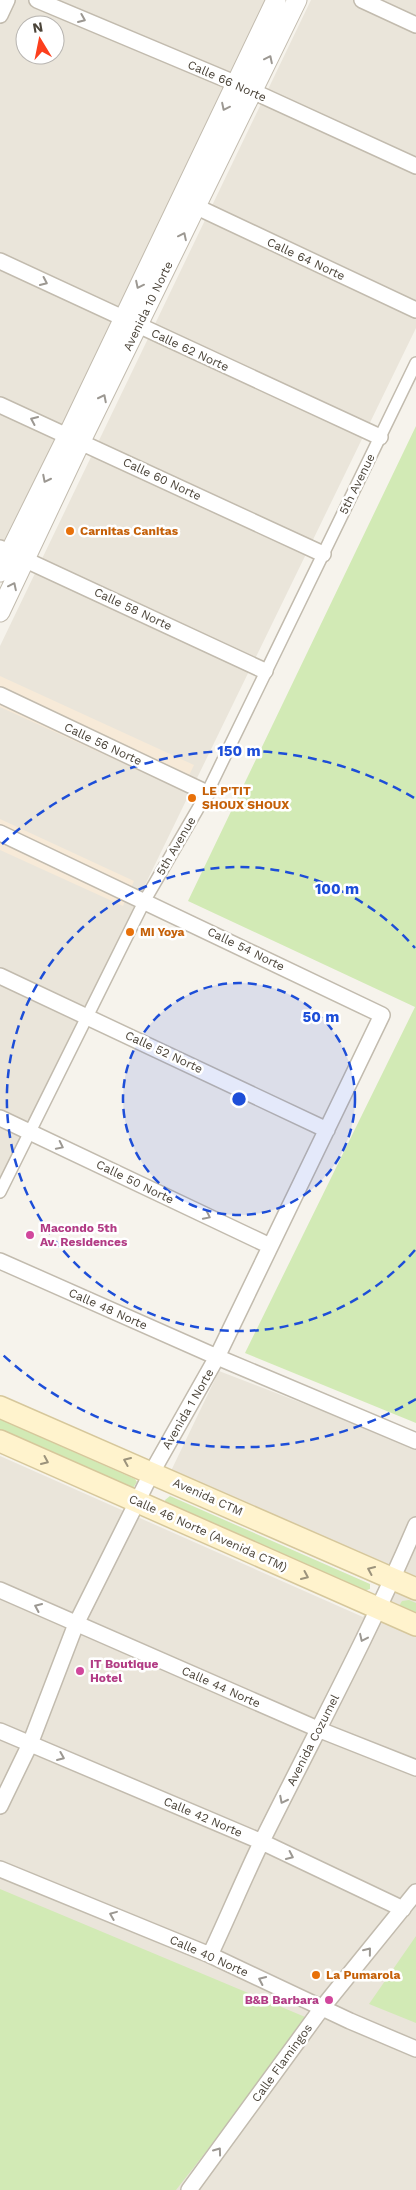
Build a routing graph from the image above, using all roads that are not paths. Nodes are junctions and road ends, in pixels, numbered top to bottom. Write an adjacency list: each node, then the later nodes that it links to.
1 (7, 0): 6 (street)
2 (37, 0): 8 (street, Calle 66 Norte, one-way to 8)
3 (276, 0): 8 (street, Avenida 10 Norte)
4 (297, 0): 8 (street, Avenida 10 Norte, one-way to 4)
5 (362, 0): 7 (street)
6 (0, 15)
7 (416, 25)
8 (245, 88): 9 (street, Calle 66 Norte); 10 (street, Avenida 10 Norte); 13 (street, Avenida 10 Norte, one-way to 13)
9 (416, 166)
10 (197, 207): 12 (street, Calle 64 Norte); 13 (street, Avenida 10 Norte, one-way to 10)
11 (0, 261): 13 (street, Calle 62 Norte, one-way to 13)
12 (416, 310)
13 (131, 322): 16 (street, Calle 62 Norte); 17 (street, Avenida 10 Norte)
14 (416, 363): 16 (street, 5th Avenue)
15 (0, 405): 17 (street, Calle 60 Norte, one-way to 15)
16 (380, 437): 19 (street, 5th Avenue)
17 (74, 438): 18 (street, Avenida 10 Norte); 19 (street, Calle 60 Norte)
18 (12, 554): 20 (street, Avenida 10 Norte); 21 (street, Avenida 10 Norte, one-way to 18); 22 (street, Calle 58 Norte)
19 (323, 554): 22 (street, 5th Avenue)
20 (0, 572)
21 (0, 612)
22 (266, 671): 24 (street, 5th Avenue)
23 (0, 695): 24 (street, Calle 56 Norte)
24 (207, 793): 26 (street, 5th Avenue)
25 (0, 833): 26 (street, Calle 54 Norte)
26 (145, 900): 28 (street, 5th Avenue); 29 (street, Calle 54 Norte)
27 (0, 976): 28 (street, Calle 52 Norte)
28 (86, 1015): 31 (street, Calle 52 Norte); 32 (street, 5th Avenue)
29 (382, 1015): 31 (street, Avenida 1 Norte)
30 (0, 1118): 32 (street, Calle 50 Norte)
31 (327, 1130): 34 (street, Avenida 1 Norte)
32 (30, 1131): 33 (street, 5th Avenue); 34 (street, Calle 50 Norte, one-way to 34)
33 (0, 1192)
34 (270, 1246): 36 (street, Avenida 1 Norte)
35 (0, 1261): 36 (street, Calle 48 Norte)
36 (217, 1358): 39 (street, Calle 48 Norte); 40 (street, Avenida 1 Norte)
37 (0, 1407): 40 (main road, Avenida CTM, one-way to 37)
38 (0, 1441): 41 (main road, Calle 46 Norte (Avenida CTM), one-way to 41)
39 (416, 1441)
40 (152, 1472): 41 (street, Avenida 1 Norte); 43 (main road, Avenida CTM, one-way to 40)
41 (136, 1502): 46 (main road, Calle 46 Norte (Avenida CTM), one-way to 46); 47 (street, Avenida 1 Norte)
42 (416, 1525): 43 (street, Avenida Cozumel)
43 (393, 1579): 44 (main road, Avenida CTM); 46 (street, Avenida Cozumel)
44 (416, 1589)
45 (0, 1590): 47 (street, Calle 44 Norte, one-way to 45)
46 (377, 1608): 48 (main road, Calle 46 Norte (Avenida CTM)); 49 (street, Avenida Cozumel, one-way to 49)
47 (76, 1624): 49 (street, Calle 44 Norte); 51 (street, Avenida 1 Norte)
48 (416, 1626)
49 (320, 1730): 52 (street, Calle 44 Norte); 54 (street, Avenida Cozumel, one-way to 54)
50 (0, 1731): 51 (street, Calle 42 Norte)
51 (30, 1744): 53 (street, Avenida 1 Norte); 54 (street, Calle 42 Norte, one-way to 54)
52 (416, 1768)
53 (0, 1806)
54 (262, 1842): 57 (street, Calle 42 Norte, one-way to 57); 58 (street, Avenida Cozumel)
55 (0, 1869): 58 (street, Calle 40 Norte, one-way to 55)
56 (416, 1892): 57 (street, Calle Flamingos)
57 (403, 1909): 59 (street, Calle Flamingos, one-way to 57)
58 (210, 1955): 59 (street, Calle 40 Norte, one-way to 58)
59 (322, 2008): 60 (street, Calle 40 Norte); 61 (street, Calle Flamingos, one-way to 59)
60 (416, 2049)
61 (189, 2190)

